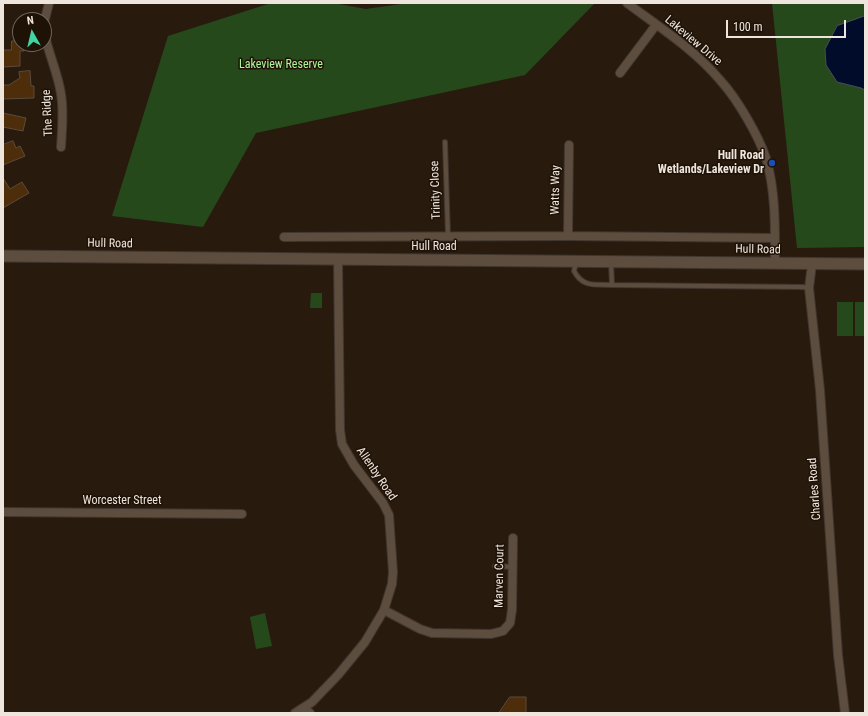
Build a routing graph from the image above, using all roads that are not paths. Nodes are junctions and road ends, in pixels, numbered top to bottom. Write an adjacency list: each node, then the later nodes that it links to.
1 (627, 3): 2 (street, Lakeview Drive)
2 (656, 25): 4 (street); 11 (street, Lakeview Drive)
3 (48, 52): 7 (street, The Ridge)
4 (620, 73)
5 (445, 142): 10 (lane, Trinity Close)
6 (569, 145): 8 (street, Watts Way)
7 (61, 147)
8 (568, 236): 10 (street, Hull Road); 11 (street, Hull Road)
9 (284, 237): 10 (street, Hull Road)
10 (448, 237)
11 (775, 238): 16 (street, Lakeview Drive)
12 (3, 256): 13 (main road, Hull Road)
13 (338, 260): 14 (main road, Hull Road); 26 (street, Allenby Road)
14 (576, 261): 15 (main road, Hull Road); 19 (lane)
15 (611, 261): 16 (main road, Hull Road); 19 (lane)
16 (775, 264): 17 (main road, Hull Road)
17 (812, 264): 18 (main road, Hull Road); 20 (street, Charles Road)
18 (865, 264)
19 (612, 285): 20 (lane)
20 (809, 288): 29 (street, Charles Road)
21 (3, 512): 22 (street, Worcester Street)
22 (242, 514)
23 (513, 538): 25 (street, Marven Court)
24 (495, 566): 25 (lane)
25 (513, 567): 26 (street, Marven Court)
26 (384, 610): 27 (street, Allenby Road)
27 (307, 710): 28 (street, Allenby Road)
28 (295, 713)
29 (845, 713)

